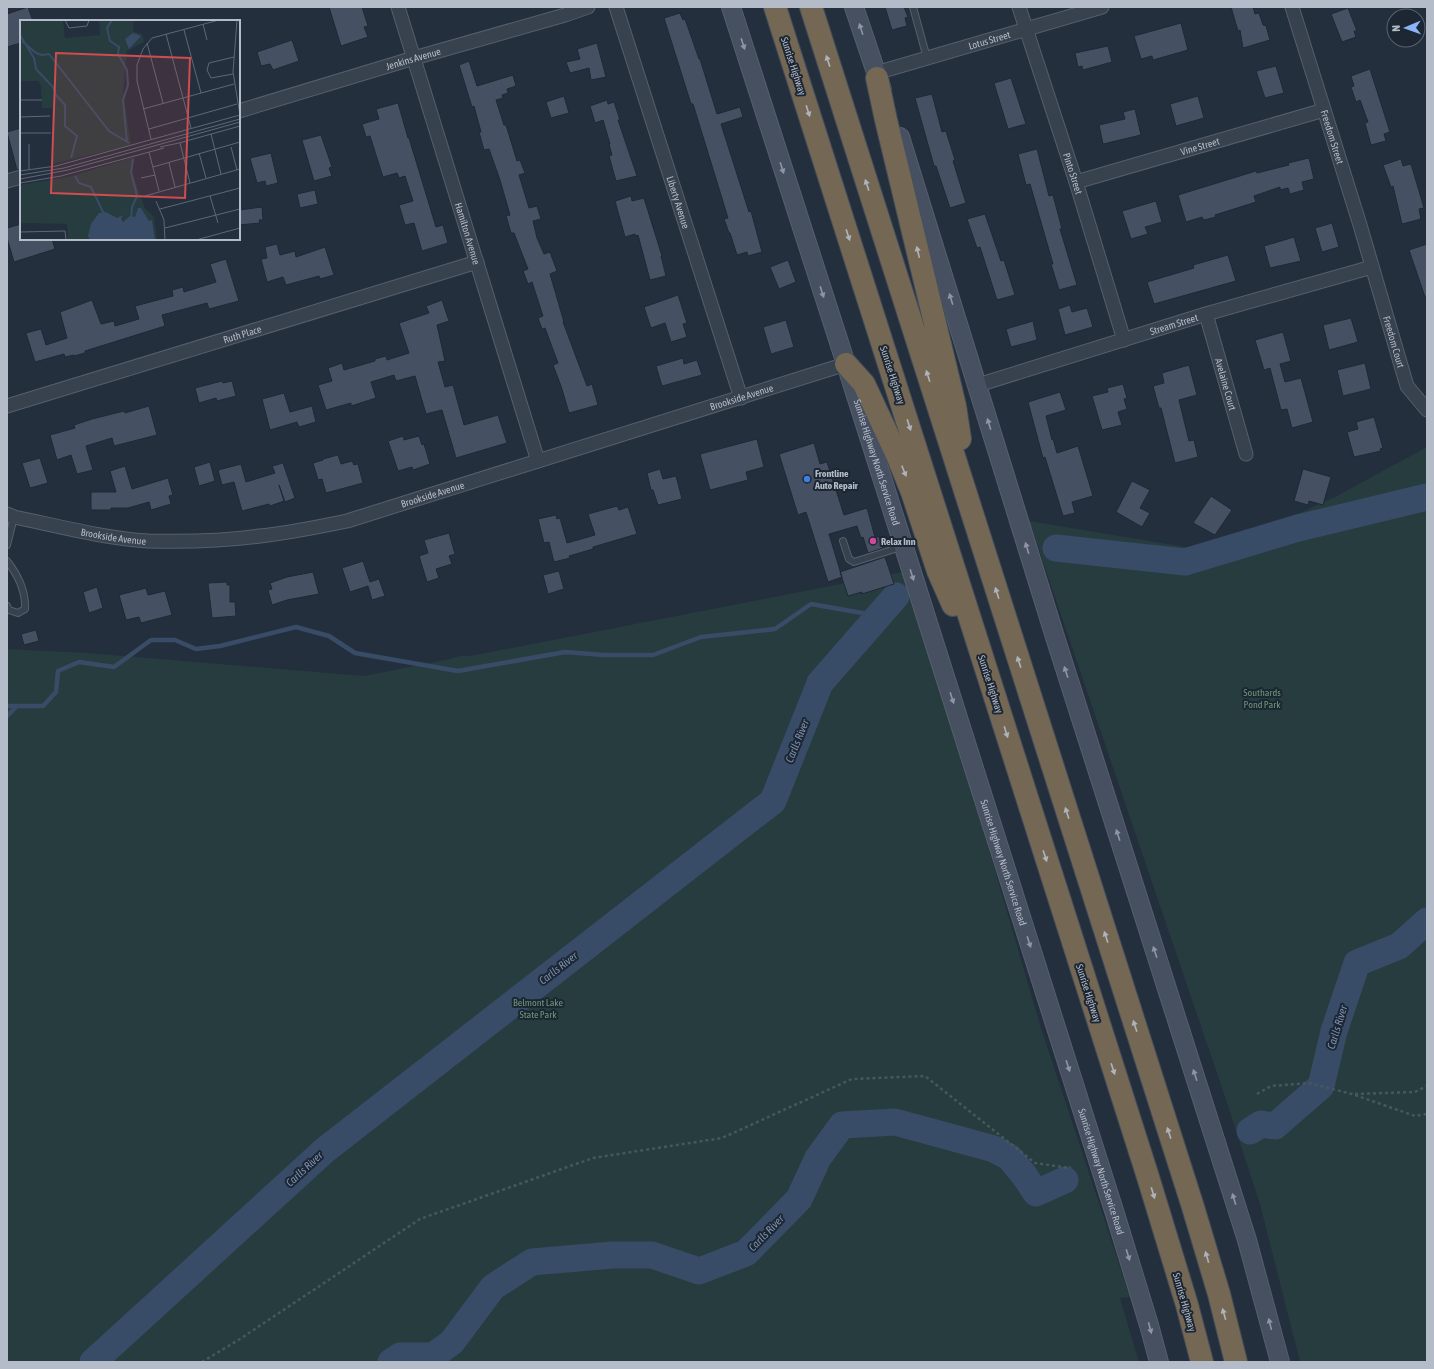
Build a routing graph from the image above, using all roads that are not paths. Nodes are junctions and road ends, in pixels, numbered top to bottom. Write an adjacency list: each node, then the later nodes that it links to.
1 (398, 7): 13 (street, Hamilton Avenue)
2 (588, 7): 13 (street, Jenkins Avenue)
3 (616, 7): 27 (street, Liberty Avenue)
4 (731, 7): 25 (main road, one-way to 25)
5 (775, 7): 39 (highway, Sunrise Highway, one-way to 39)
6 (811, 7): 33 (highway, one-way to 6)
7 (854, 7): 15 (main road, one-way to 7)
8 (913, 7): 14 (lane)
9 (1019, 7): 12 (street, Pinto Street)
10 (1102, 7): 12 (street, Lotus Street)
11 (1292, 7): 16 (street, Freedom Street)
12 (1026, 29): 14 (street, Lotus Street); 20 (street, Pinto Street)
13 (414, 58): 17 (street, Jenkins Avenue); 21 (street, Hamilton Avenue)
14 (927, 58): 15 (street, Lotus Street)
15 (876, 76): 26 (main road, one-way to 15); 33 (highway, one-way to 15)
16 (1324, 110): 20 (street, Vine Street); 22 (street, Freedom Street)
17 (240, 111)
18 (20, 177): 19 (street)
19 (7, 181)
20 (1076, 182): 24 (street, Pinto Street)
21 (477, 262): 28 (street, Ruth Place); 31 (street, Hamilton Avenue)
22 (1372, 267): 23 (street, Stream Street); 29 (street, Freedom Court)
23 (1206, 314): 24 (street, Stream Street); 30 (street, Avelaine Court)
24 (1124, 340): 26 (street, Stream Street)
25 (846, 364): 27 (street, Brookside Avenue); 36 (main road, Sunrise Highway North Service Road); 39 (highway, one-way to 39)
26 (978, 386): 43 (main road, one-way to 26)
27 (741, 398): 31 (street, Brookside Avenue)
28 (7, 406)
29 (1427, 410)
30 (1246, 454)
31 (538, 461): 32 (street, Brookside Avenue)
32 (11, 515): 35 (lane)
33 (974, 520): 42 (highway, one-way to 33)
34 (843, 541): 36 (lane)
35 (7, 545)
36 (903, 546): 40 (main road, Sunrise Highway North Service Road, one-way to 40)
37 (7, 561): 38 (lane)
38 (7, 606)
39 (994, 695): 41 (highway, Sunrise Highway, one-way to 41)
40 (1158, 1362)
41 (1202, 1362)
42 (1236, 1362)
43 (1280, 1362)

